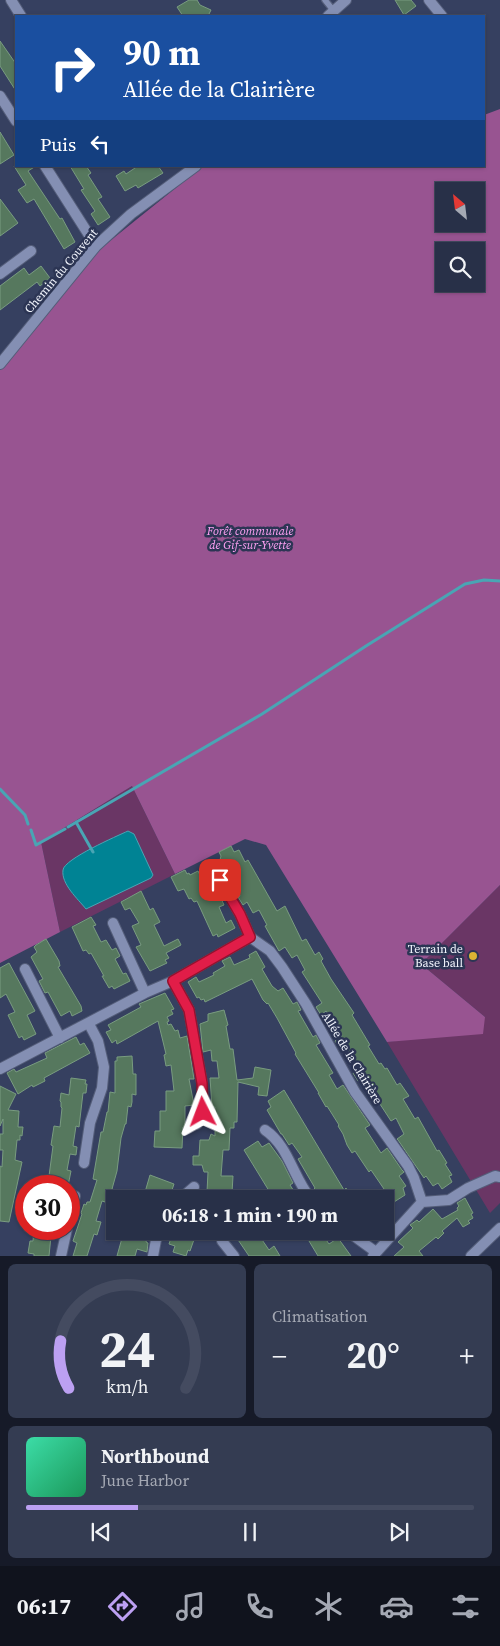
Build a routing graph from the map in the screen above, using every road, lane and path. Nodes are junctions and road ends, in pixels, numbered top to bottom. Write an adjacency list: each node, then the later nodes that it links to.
1 (12, 0): 6 (street)
2 (325, 0): 5 (lane)
3 (346, 0): 5 (street)
4 (430, 0): 7 (street)
5 (330, 13)
6 (20, 15)
7 (441, 15)
8 (0, 96): 9 (street)
9 (15, 119)
10 (46, 167): 12 (street)
11 (195, 167): 12 (street, Chemin du Couvent)
12 (96, 246): 15 (street, Chemin du Couvent)
13 (31, 251): 14 (street)
14 (0, 274)
15 (0, 364)
16 (220, 880): 18 (street)
17 (113, 923): 21 (street)
18 (250, 937): 20 (street); 32 (street, Allée de la Clairière)
19 (25, 969): 23 (street)
20 (173, 981): 21 (street); 25 (street)
21 (145, 993): 22 (street)
22 (89, 1024): 23 (street); 27 (street)
23 (60, 1038): 24 (street)
24 (0, 1069)
25 (197, 1124)
26 (265, 1130): 31 (street)
27 (84, 1163)
28 (500, 1177): 32 (street)
29 (194, 1187): 30 (street)
30 (190, 1190)
31 (304, 1190)
32 (422, 1202): 38 (street)
33 (500, 1228): 42 (street)
34 (65, 1240): 39 (street)
35 (156, 1240): 40 (street)
36 (358, 1240): 38 (street)
37 (222, 1241): 41 (street)
38 (374, 1254)
39 (61, 1256)
40 (153, 1256)
41 (234, 1256)
42 (470, 1256)

